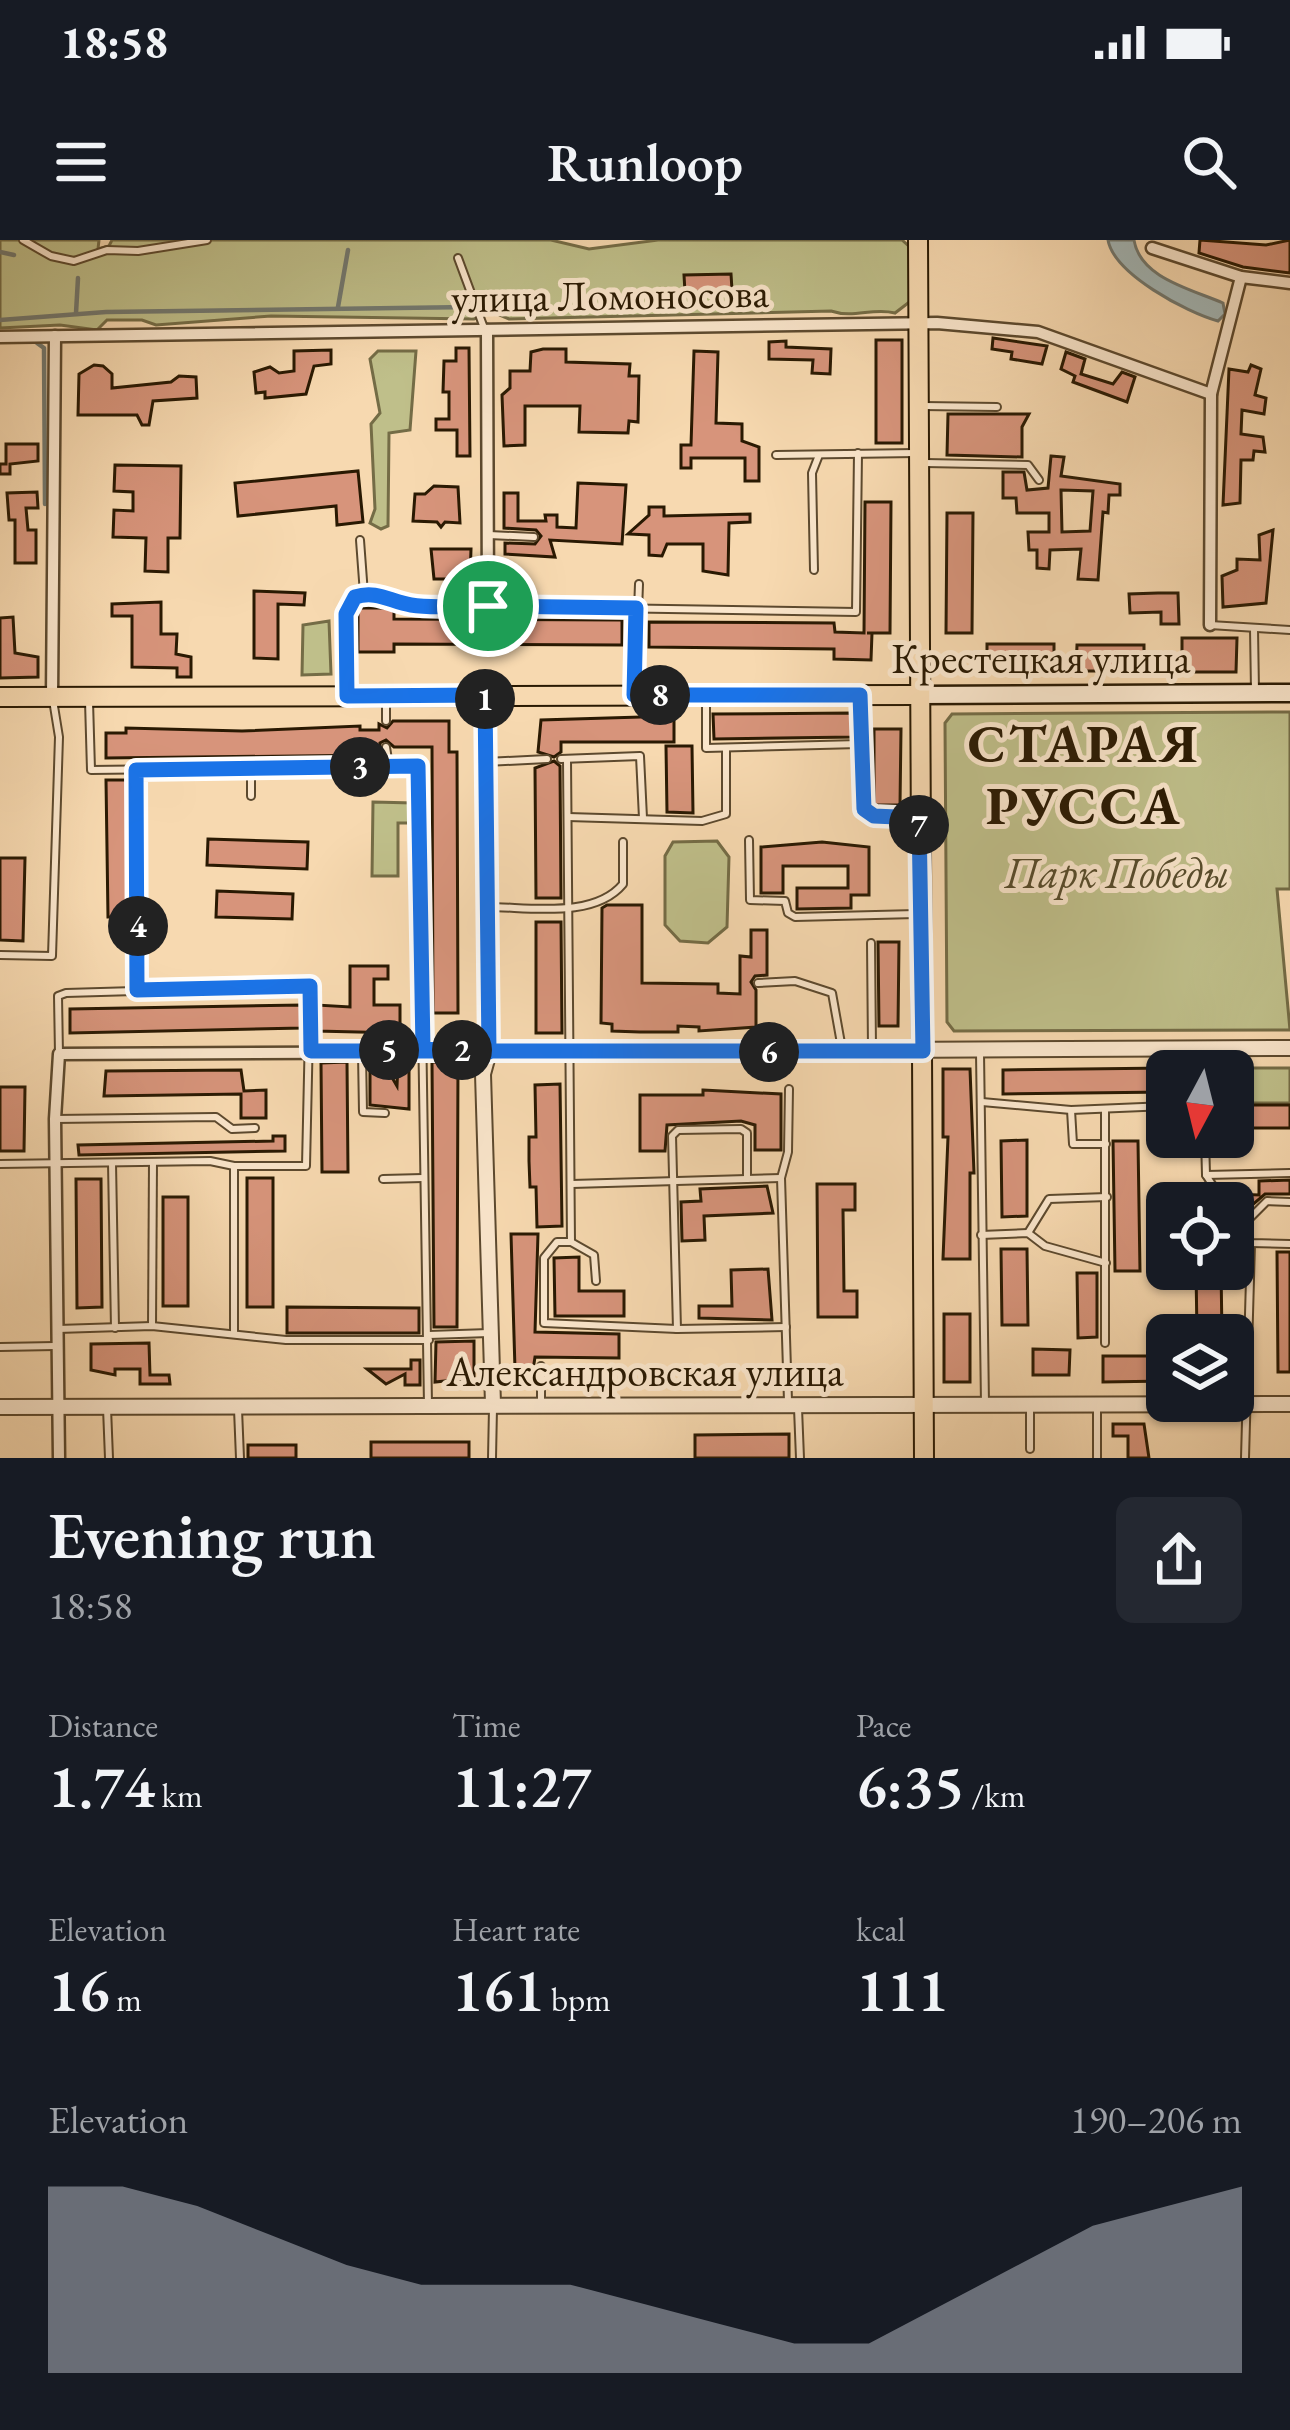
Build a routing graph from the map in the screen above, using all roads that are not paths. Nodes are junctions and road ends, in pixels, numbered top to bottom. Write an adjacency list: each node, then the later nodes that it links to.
1 (22, 240): 2 (lane)
2 (207, 240)
3 (919, 240): 8 (main road)
4 (1152, 244): 6 (street)
5 (458, 258): 10 (lane)
6 (1241, 277): 7 (street); 14 (street)
7 (1290, 283)
8 (920, 322): 9 (street, улица Ломоносова); 14 (street, улица Ломоносова); 15 (main road)
9 (660, 326): 10 (street, улица Ломоносова); 13 (lane)
10 (487, 330): 11 (street, улица Ломоносова); 22 (street)
11 (56, 336): 12 (street, улица Ломоносова); 44 (street)
12 (0, 337)
13 (661, 343)
14 (1211, 394): 30 (street)
15 (922, 406): 16 (lane); 20 (main road)
16 (997, 407)
17 (858, 453): 18 (lane); 20 (lane); 29 (lane)
18 (819, 454): 19 (lane); 25 (lane)
19 (776, 455)
20 (922, 458): 21 (lane); 39 (main road)
21 (1039, 480)
22 (488, 535): 23 (lane); 28 (street)
23 (534, 537)
24 (360, 540): 27 (lane)
25 (814, 570)
26 (639, 584): 29 (lane)
27 (364, 594): 28 (lane); 41 (lane)
28 (488, 606): 29 (lane)
29 (636, 608): 37 (lane)
30 (1210, 625): 31 (lane)
31 (1254, 629): 32 (lane); 33 (lane)
32 (1290, 630)
33 (1255, 693): 34 (main road, Крестецкая улица); 39 (main road, Крестецкая улица)
34 (1290, 693)
35 (706, 694): 37 (main road, Крестецкая улица); 38 (main road, Крестецкая улица); 48 (lane)
36 (485, 695): 37 (main road, Крестецкая улица); 42 (main road, Крестецкая улица); 50 (street)
37 (634, 695)
38 (860, 695): 39 (main road, Крестецкая улица); 46 (lane)
39 (920, 695): 57 (main road)
40 (89, 696): 41 (main road, Крестецкая улица); 44 (main road, Крестецкая улица); 53 (lane)
41 (347, 696): 42 (main road, Крестецкая улица)
42 (386, 696): 45 (lane)
43 (0, 697): 44 (main road, Крестецкая улица)
44 (52, 697): 64 (lane)
45 (386, 721)
46 (859, 744): 48 (lane); 57 (lane)
47 (386, 747): 51 (lane)
48 (726, 748): 56 (lane)
49 (547, 759): 50 (lane)
50 (486, 762): 60 (street)
51 (389, 766): 52 (lane); 68 (lane)
52 (251, 769): 53 (lane); 54 (lane)
53 (136, 770): 66 (lane)
54 (251, 796)
55 (567, 817): 56 (lane); 56 (lane); 61 (lane)
56 (644, 818)
57 (919, 818): 62 (main road)
58 (749, 840): 62 (lane)
59 (623, 842): 61 (lane)
60 (488, 907): 61 (lane); 74 (street)
61 (567, 908): 77 (lane)
62 (920, 914): 73 (main road)
63 (871, 943): 76 (lane)
64 (0, 956)
65 (758, 983): 75 (lane)
66 (137, 990): 71 (lane); 78 (lane)
67 (1290, 1048): 69 (street)
68 (423, 1049): 72 (street); 74 (street); 96 (lane)
69 (1206, 1049): 70 (street)
70 (980, 1050): 73 (street); 80 (lane)
71 (311, 1051): 72 (street); 78 (street); 93 (lane)
72 (362, 1051): 84 (lane)
73 (923, 1051): 76 (street); 125 (main road)
74 (489, 1052): 77 (street); 119 (street)
75 (842, 1052): 76 (street); 77 (street)
76 (872, 1052)
77 (568, 1053): 102 (lane)
78 (59, 1054): 85 (street)
79 (789, 1090): 97 (lane)
80 (982, 1102): 82 (lane); 107 (lane)
81 (1146, 1107): 83 (lane)
82 (1071, 1110): 83 (lane); 87 (lane)
83 (1105, 1110): 87 (lane)
84 (386, 1113)
85 (55, 1118): 86 (lane); 92 (street)
86 (255, 1128)
87 (1106, 1144): 103 (lane)
88 (1206, 1158): 95 (lane)
89 (153, 1162): 90 (lane); 93 (lane); 113 (lane)
90 (112, 1163): 92 (lane); 115 (lane)
91 (0, 1164): 92 (lane)
92 (56, 1164): 116 (street)
93 (234, 1166): 118 (lane)
94 (1290, 1173): 95 (lane)
95 (1207, 1175): 101 (lane)
96 (423, 1178): 98 (lane); 120 (lane)
97 (782, 1178): 99 (lane); 114 (lane)
98 (383, 1179)
99 (747, 1180): 100 (lane); 100 (lane)
100 (675, 1182): 102 (lane); 117 (lane)
101 (1211, 1182)
102 (572, 1184): 108 (lane)
103 (1107, 1197): 106 (lane); 111 (lane)
104 (1290, 1202): 105 (lane)
105 (1254, 1214)
106 (1028, 1233): 107 (lane); 111 (lane)
107 (981, 1234): 129 (lane)
108 (571, 1242): 112 (lane); 117 (lane)
109 (1254, 1244): 110 (lane)
110 (1290, 1244)
111 (1106, 1263): 121 (lane)
112 (596, 1281)
113 (152, 1326): 115 (lane); 118 (lane)
114 (786, 1327): 117 (lane); 128 (lane)
115 (115, 1328): 116 (lane)
116 (58, 1329): 122 (street)
117 (677, 1329)
118 (235, 1333): 120 (lane)
119 (489, 1333): 120 (lane); 127 (street)
120 (429, 1337): 135 (lane)
121 (1106, 1343)
122 (58, 1346): 123 (lane); 139 (street)
123 (0, 1347)
124 (541, 1366): 136 (lane)
125 (924, 1403): 128 (street, Александровская улица); 129 (street, Александровская улица); 147 (main road)
126 (1146, 1403): 131 (street, Александровская улица)
127 (493, 1404): 135 (street, Александровская улица); 136 (street, Александровская улица); 145 (lane)
128 (793, 1404): 136 (street, Александровская улица); 146 (lane)
129 (985, 1404): 130 (street, Александровская улица)
130 (1030, 1404): 131 (street, Александровская улица); 141 (lane)
131 (1097, 1404): 148 (lane)
132 (1254, 1404): 133 (street, Александровская улица)
133 (1290, 1404)
134 (238, 1405): 135 (street, Александровская улица); 138 (street, Александровская улица); 144 (lane)
135 (428, 1405)
136 (541, 1405)
137 (0, 1407): 139 (street, Александровская улица)
138 (107, 1407): 139 (street, Александровская улица); 143 (lane)
139 (59, 1408): 142 (street)
140 (1247, 1422): 149 (lane)
141 (1030, 1449)
142 (59, 1458)
143 (109, 1458)
144 (240, 1458)
145 (492, 1458)
146 (800, 1458)
147 (924, 1458)
148 (1097, 1458)
149 (1246, 1458)

